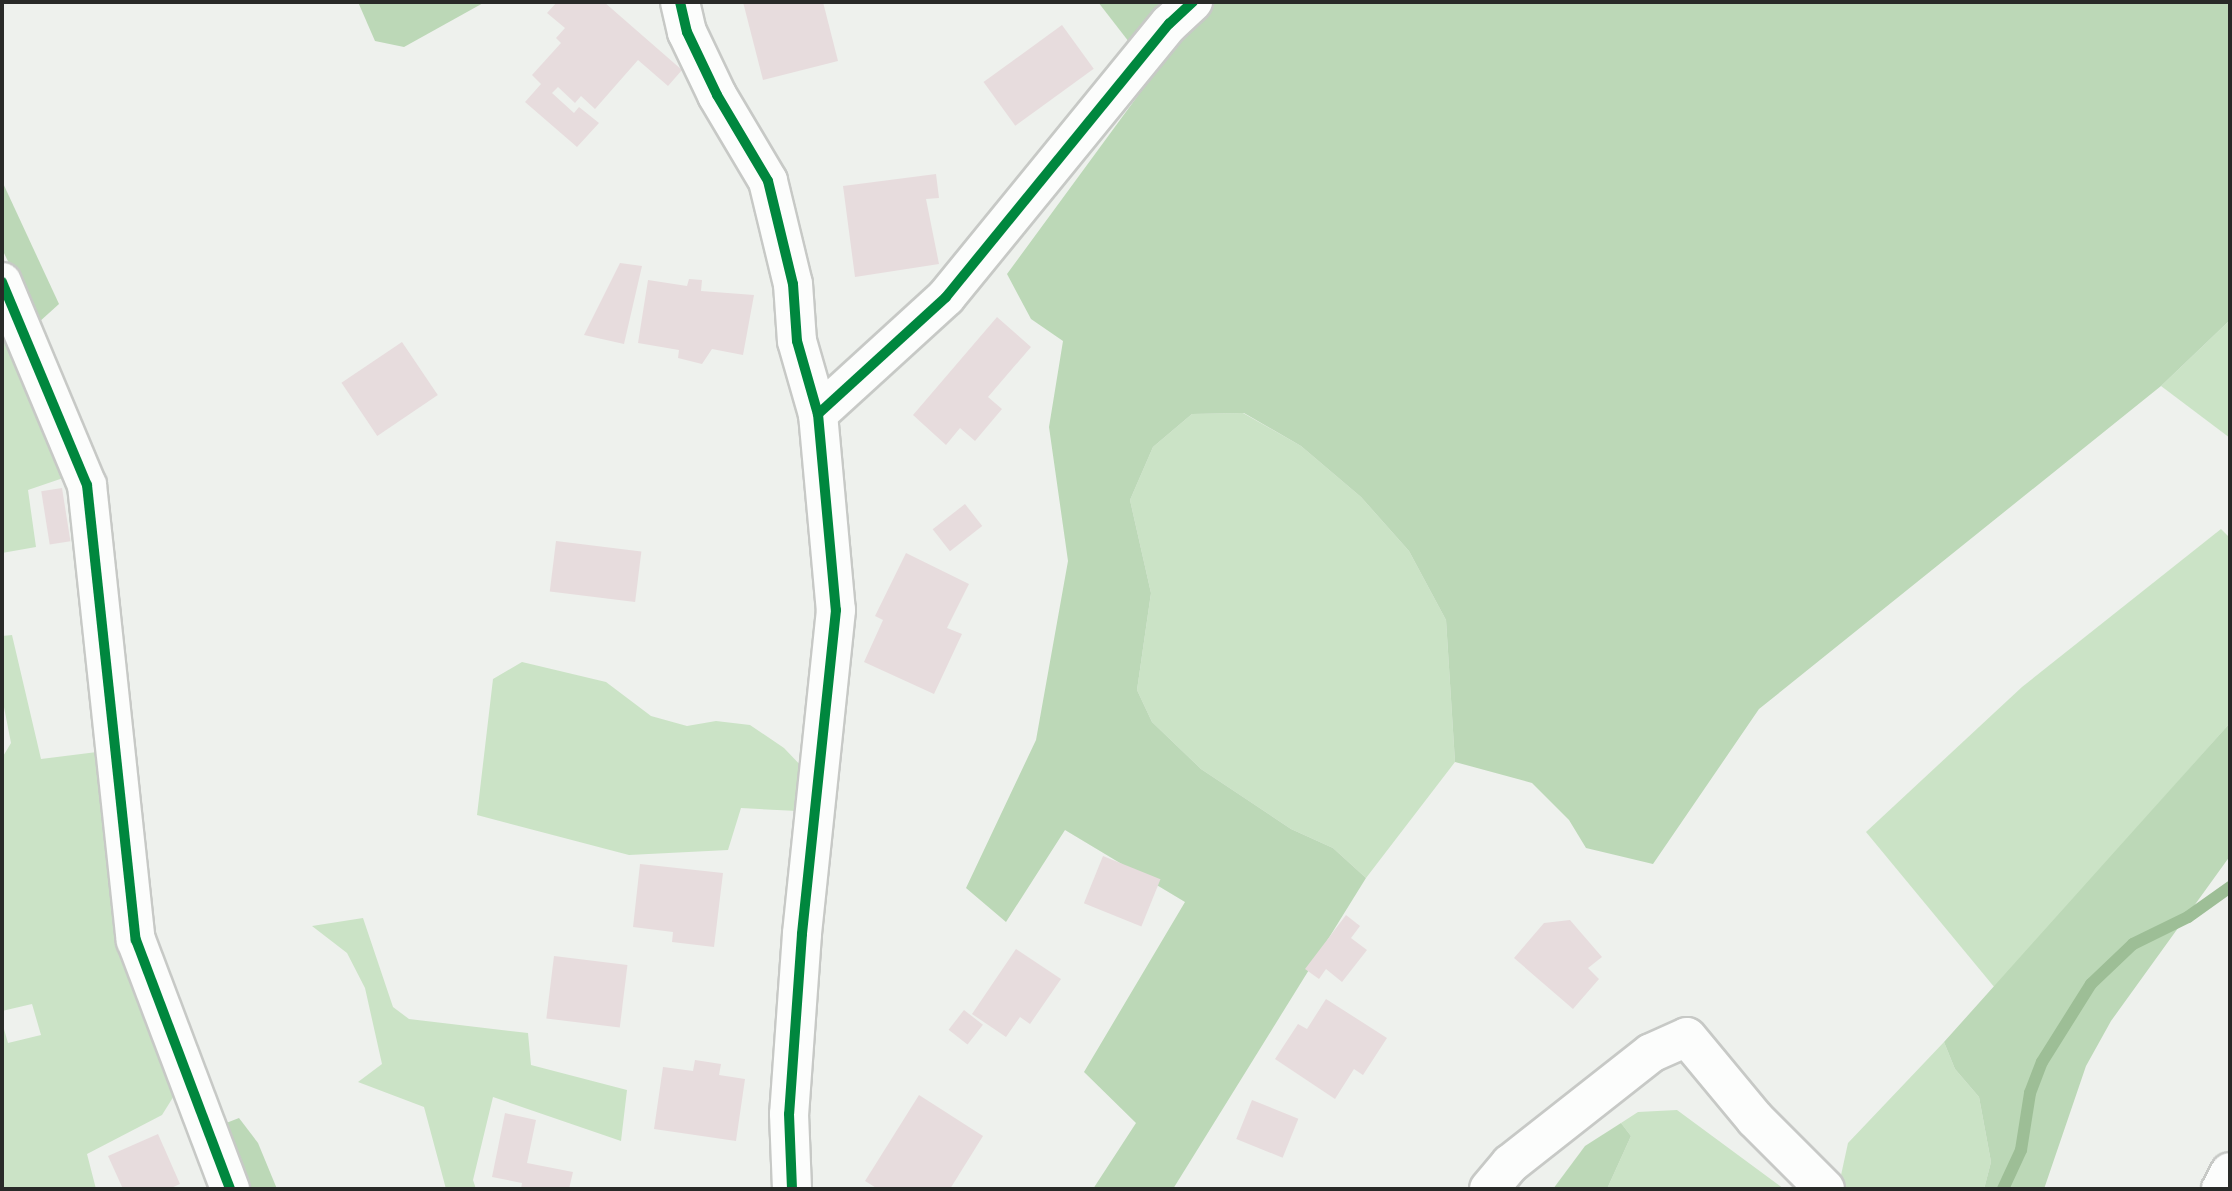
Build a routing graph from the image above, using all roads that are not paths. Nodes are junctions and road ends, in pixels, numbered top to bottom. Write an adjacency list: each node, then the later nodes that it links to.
1 (680, 2): 4 (street)
2 (1193, 2): 4 (street)
3 (2, 282): 6 (street)
4 (818, 414): 7 (street)
5 (2230, 1172): 10 (street)
6 (230, 1189)
7 (792, 1189)
8 (1489, 1189): 9 (street)
9 (1825, 1189)
10 (2221, 1189)

